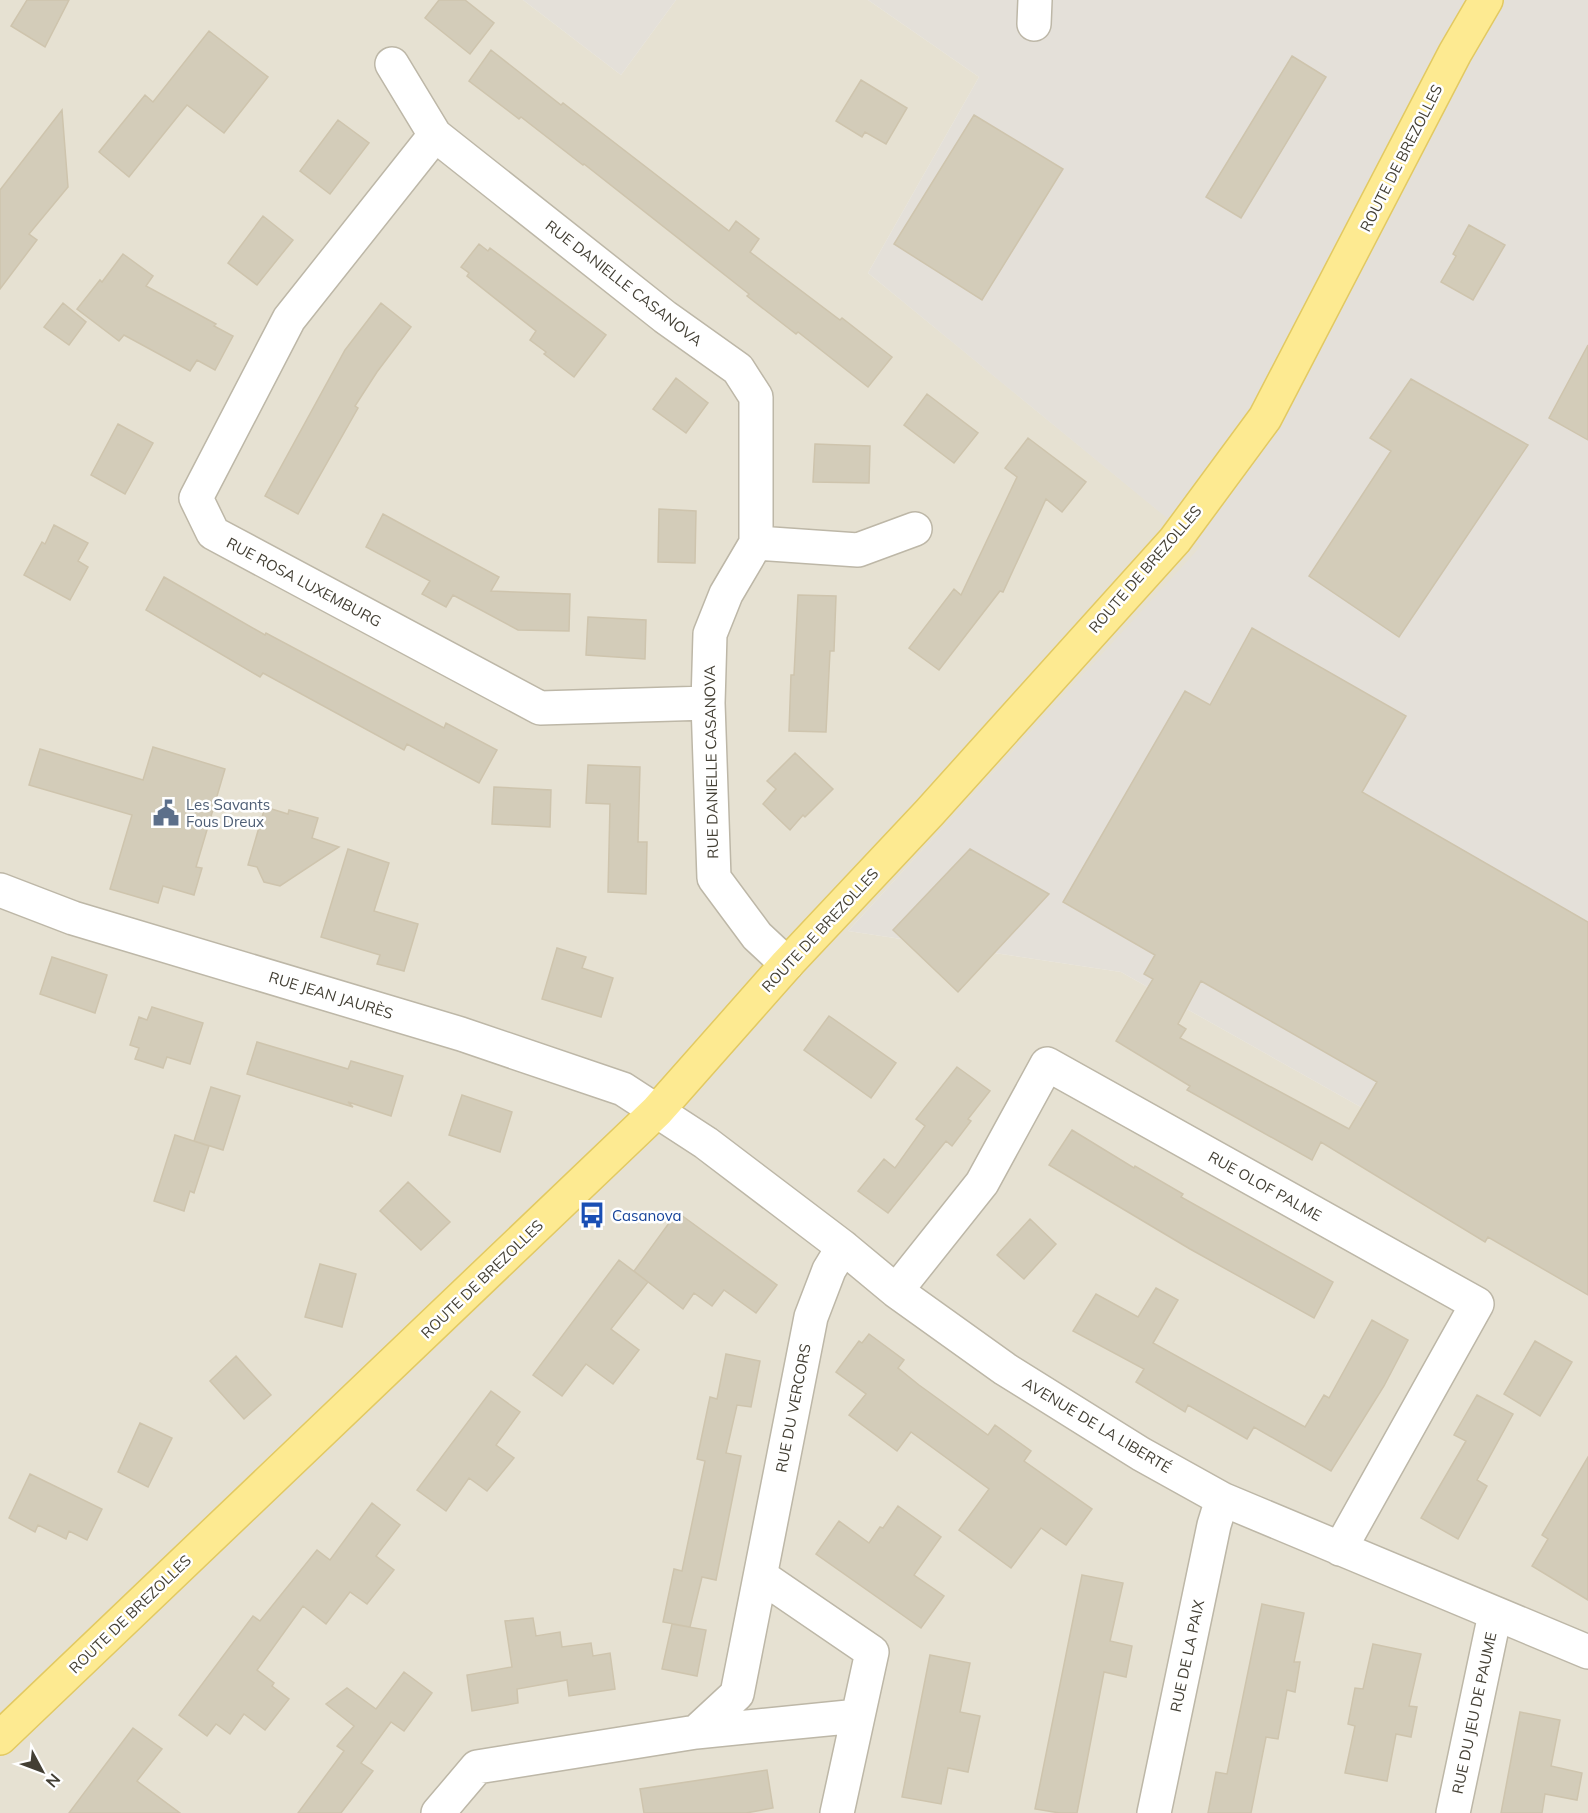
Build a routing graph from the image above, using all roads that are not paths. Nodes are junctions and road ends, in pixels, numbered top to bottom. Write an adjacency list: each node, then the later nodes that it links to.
1 (1486, 0): 8 (main road, ROUTE DE BREZOLLES)
2 (392, 64): 3 (street, RUE DANIELLE CASANOVA)
3 (435, 135): 5 (street, RUE DANIELLE CASANOVA); 6 (street, RUE ROSA LUXEMBURG)
4 (915, 529): 5 (street)
5 (756, 543): 6 (street, RUE DANIELLE CASANOVA)
6 (708, 703): 8 (street, RUE DANIELLE CASANOVA)
7 (0, 890): 9 (street, RUE JEAN JAURÈS)
8 (787, 964): 9 (main road, ROUTE DE BREZOLLES)
9 (657, 1111): 10 (street, AVENUE DE LA LIBERTÉ); 19 (main road, ROUTE DE BREZOLLES)
10 (843, 1247): 11 (street, AVENUE DE LA LIBERTÉ); 14 (street, RUE DU VERCORS)
11 (896, 1291): 12 (street, AVENUE DE LA LIBERTÉ); 13 (street, RUE OLOF PALME)
12 (1222, 1499): 13 (street, AVENUE DE LA LIBERTÉ); 22 (street, RUE DE LA PAIX)
13 (1340, 1549): 15 (street, AVENUE DE LA LIBERTÉ)
14 (761, 1576): 17 (street); 18 (street, RUE DU VERCORS)
15 (1495, 1614): 16 (street, AVENUE DE LA LIBERTÉ); 23 (street, RUE DU JEU DE PAUME)
16 (1588, 1652)
17 (858, 1716): 18 (street); 21 (street)
18 (696, 1732): 20 (street)
19 (0, 1738)
20 (438, 1813)
21 (837, 1813)
22 (1154, 1813)
23 (1453, 1813)

